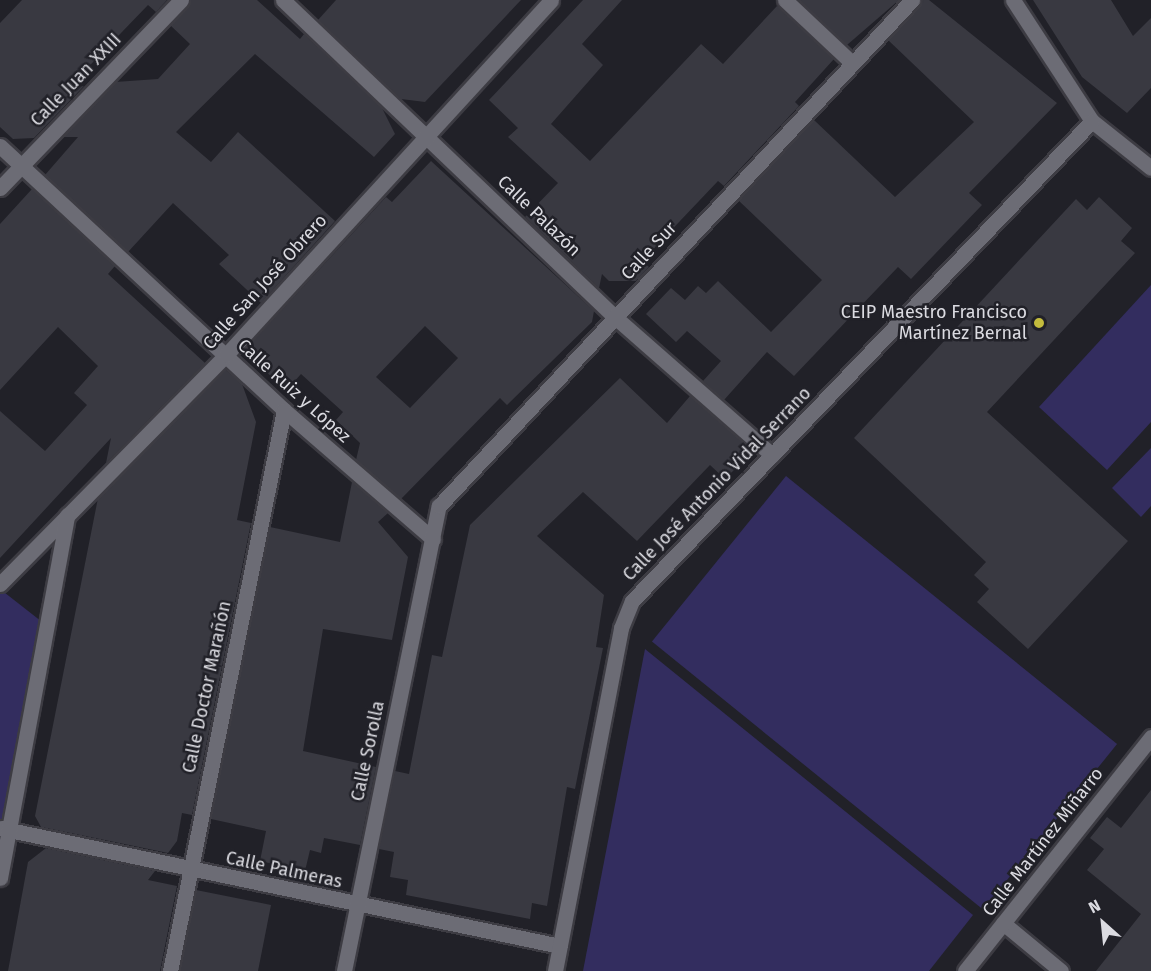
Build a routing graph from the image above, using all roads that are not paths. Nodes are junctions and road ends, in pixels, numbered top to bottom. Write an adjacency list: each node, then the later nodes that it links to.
1 (181, 0): 11 (street, Calle Juan XXIII)
2 (283, 0): 9 (street, Calle Palazón)
3 (551, 0): 9 (street, Calle San José Obrero)
4 (785, 0): 7 (street)
5 (912, 0): 7 (street, Calle Sur)
6 (1013, 0): 8 (street)
7 (852, 63): 14 (street, Calle Sur)
8 (1092, 121): 12 (street); 17 (street, Calle José Antonio Vidal Serrano)
9 (425, 134): 14 (street, Calle Palazón); 15 (street, Calle San José Obrero)
10 (0, 146): 11 (street, Calle Ruiz y López)
11 (21, 166): 13 (street, Calle Juan XXIII); 15 (street, Calle Ruiz y López)
12 (1151, 168)
13 (0, 188)
14 (615, 317): 17 (street, Calle Palazón); 19 (street, Calle Sur)
15 (226, 355): 16 (street, Calle Ruiz y López); 18 (street, Calle San José Obrero)
16 (284, 410): 19 (street, Calle Ruiz y López); 23 (street, Calle Doctor Marañón)
17 (772, 456): 27 (street, Calle José Antonio Vidal Serrano)
18 (67, 514): 20 (street, Calle San José Obrero); 22 (street)
19 (433, 539): 25 (street, Calle Sorolla)
20 (0, 584)
21 (1151, 737): 26 (street, Calle Martínez Miñarro)
22 (4, 829): 23 (street, Calle Palmeras); 24 (street)
23 (190, 870): 25 (street, Calle Palmeras); 28 (street, Calle Doctor Marañón)
24 (0, 878)
25 (356, 906): 27 (street, Calle Palmeras); 29 (street, Calle Sorolla)
26 (1003, 923): 31 (street, Calle Martínez Miñarro); 32 (street)
27 (560, 946): 30 (street, Calle José Antonio Vidal Serrano)
28 (170, 971)
29 (344, 971)
30 (555, 971)
31 (965, 971)
32 (1061, 971)

